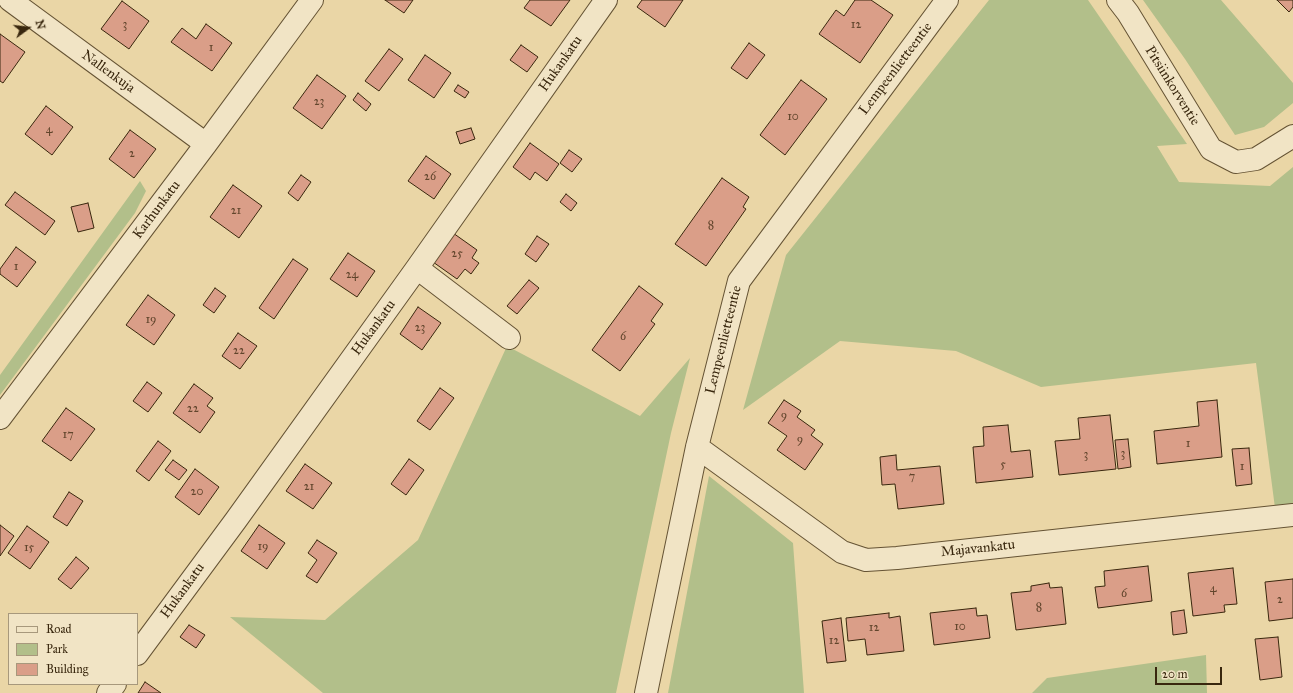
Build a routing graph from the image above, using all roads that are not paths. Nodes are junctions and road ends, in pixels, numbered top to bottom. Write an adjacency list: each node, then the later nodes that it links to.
1 (10, 0): 7 (street, Nallenkuja)
2 (312, 0): 7 (street, Karhunkatu)
3 (606, 0): 8 (street, Hukankatu)
4 (947, 0): 11 (street, Lempeenlietteentie)
5 (1118, 0): 6 (street, Pitsiinkorventie)
6 (1293, 136)
7 (206, 144): 10 (street, Karhunkatu)
8 (417, 268): 9 (street); 13 (street, Hukankatu)
9 (509, 338)
10 (0, 418)
11 (698, 447): 12 (street, Majavankatu); 14 (street, Lempeenlietteentie)
12 (1293, 516)
13 (138, 653)
14 (646, 693)

